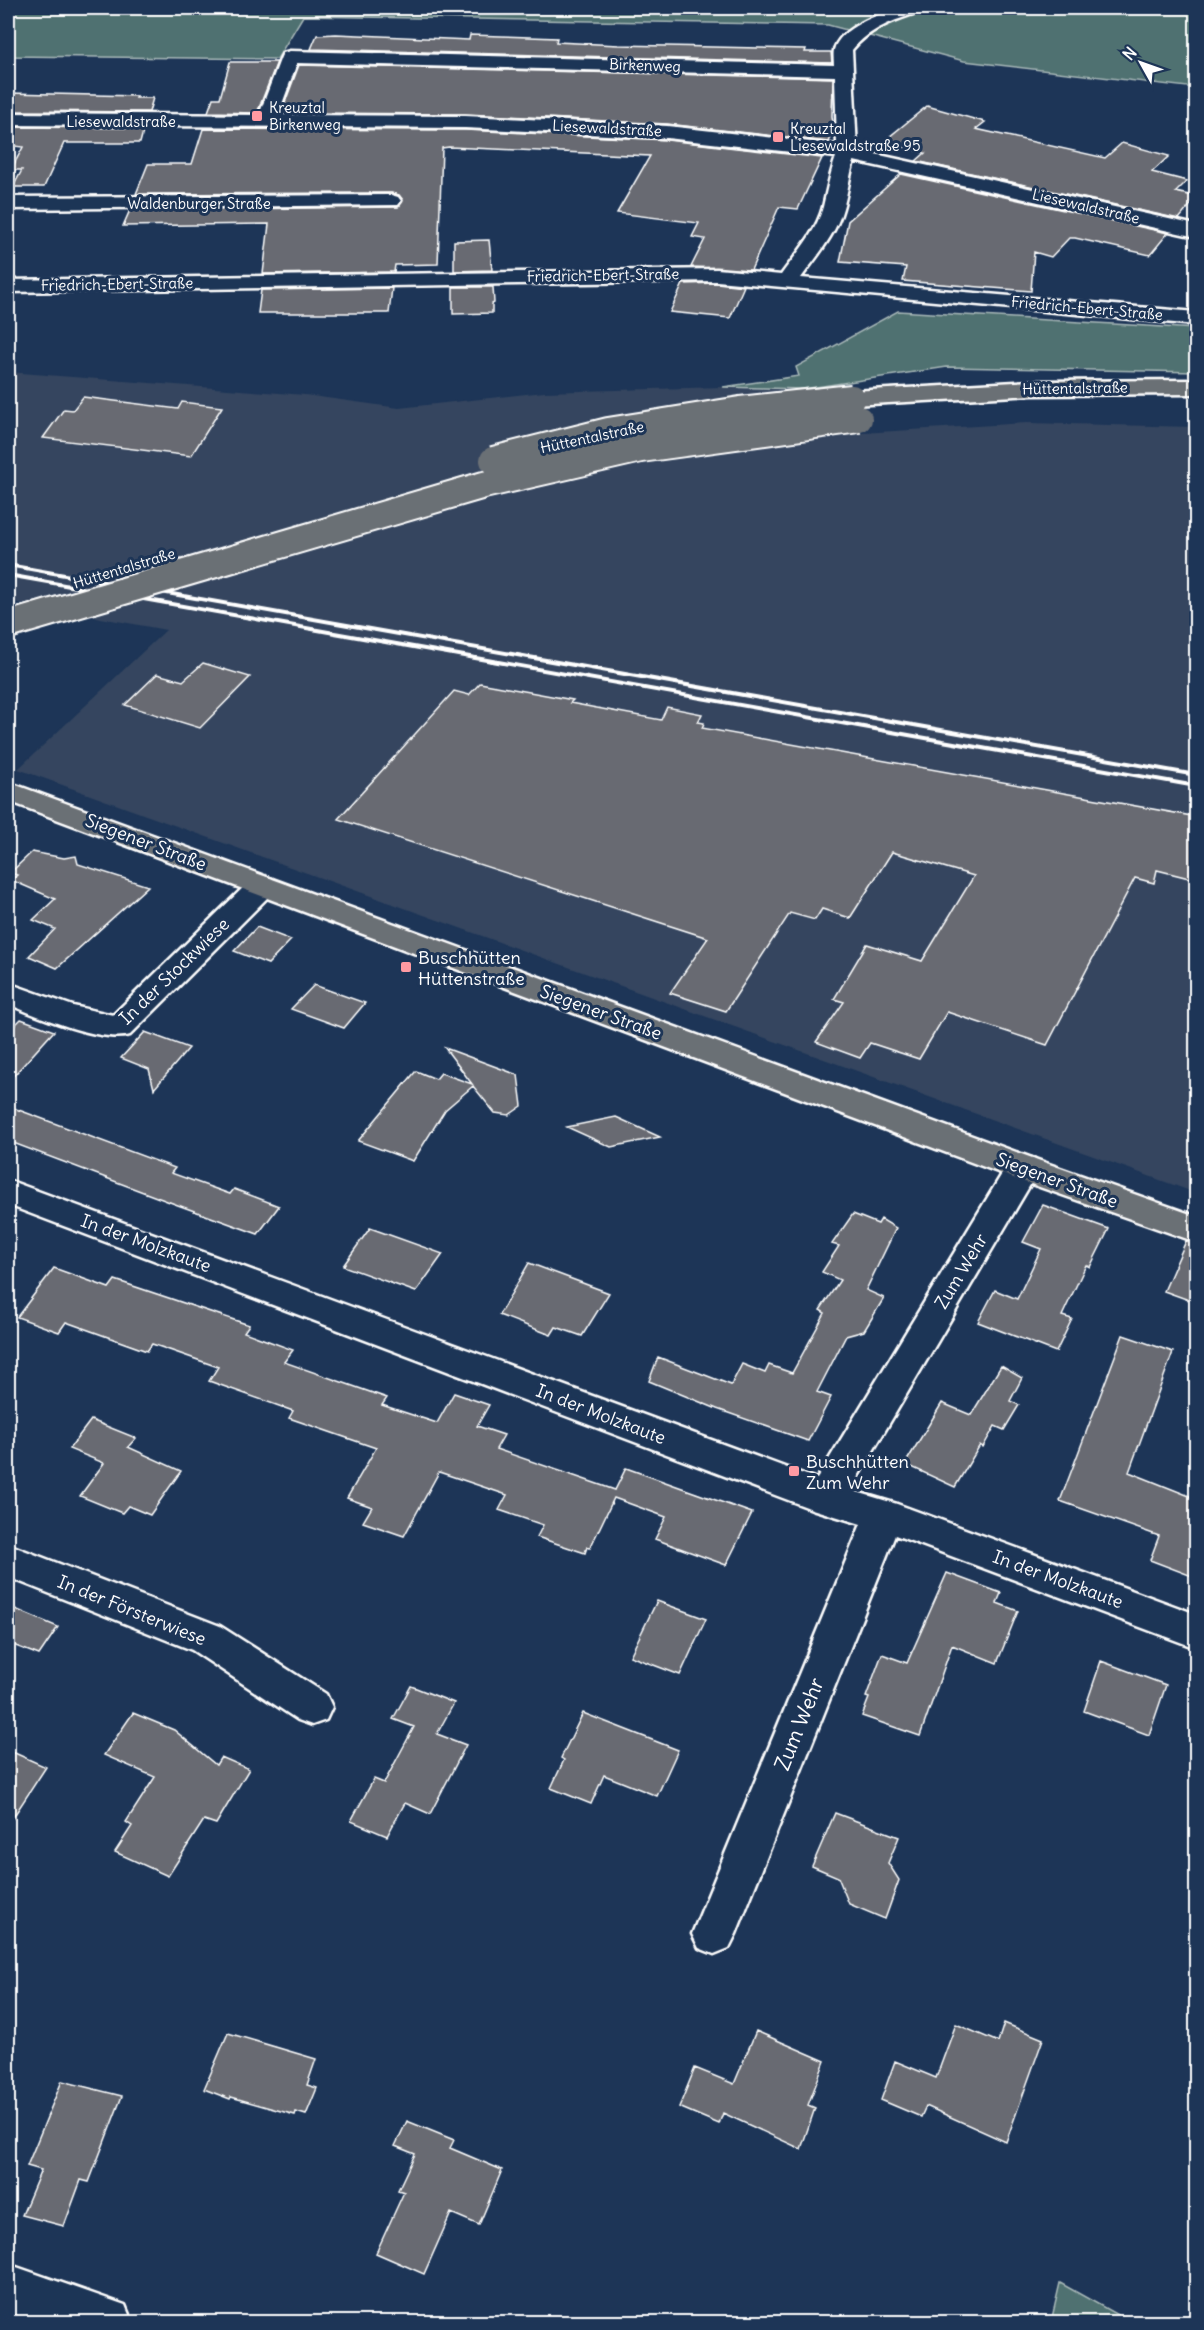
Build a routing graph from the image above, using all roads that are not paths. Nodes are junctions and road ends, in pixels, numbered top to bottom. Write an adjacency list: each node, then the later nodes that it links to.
1 (913, 8): 2 (street)
2 (844, 71): 4 (street, Birkenweg); 5 (street)
3 (8, 119): 4 (street, Liesewaldstraße)
4 (266, 122): 5 (street, Liesewaldstraße)
5 (847, 153): 8 (street, Liesewaldstraße); 9 (street)
6 (391, 201): 7 (street, Waldenburger Straße)
7 (8, 203)
8 (1197, 231)
9 (788, 281): 10 (street, Friedrich-Ebert-Straße); 11 (street, Friedrich-Ebert-Straße)
10 (8, 286)
11 (1197, 319)
12 (1197, 387): 14 (main road, Hüttentalstraße)
13 (1197, 406): 14 (main road, Hüttentalstraße)
14 (855, 409): 15 (main road, Hüttentalstraße, bridge); 18 (main road, Hüttentalstraße, bridge)
15 (475, 464)
16 (281, 521): 17 (main road, Hüttentalstraße)
17 (8, 603)
18 (8, 626)
19 (8, 791): 20 (main road, Siegener Straße)
20 (262, 886): 21 (street, In der Stockwiese); 22 (main road, Siegener Straße)
21 (8, 993)
22 (1023, 1167): 24 (main road, Siegener Straße); 25 (street, Zum Wehr)
23 (8, 1192): 25 (street, In der Molzkaute)
24 (1197, 1229)
25 (825, 1498): 26 (street, In der Molzkaute)
26 (884, 1515): 28 (street, In der Molzkaute); 30 (street, Zum Wehr)
27 (8, 1560): 29 (street, In der Försterwiese)
28 (1197, 1631)
29 (312, 1707)
30 (714, 1934)
31 (21, 2302): 32 (street)
32 (108, 2322)

